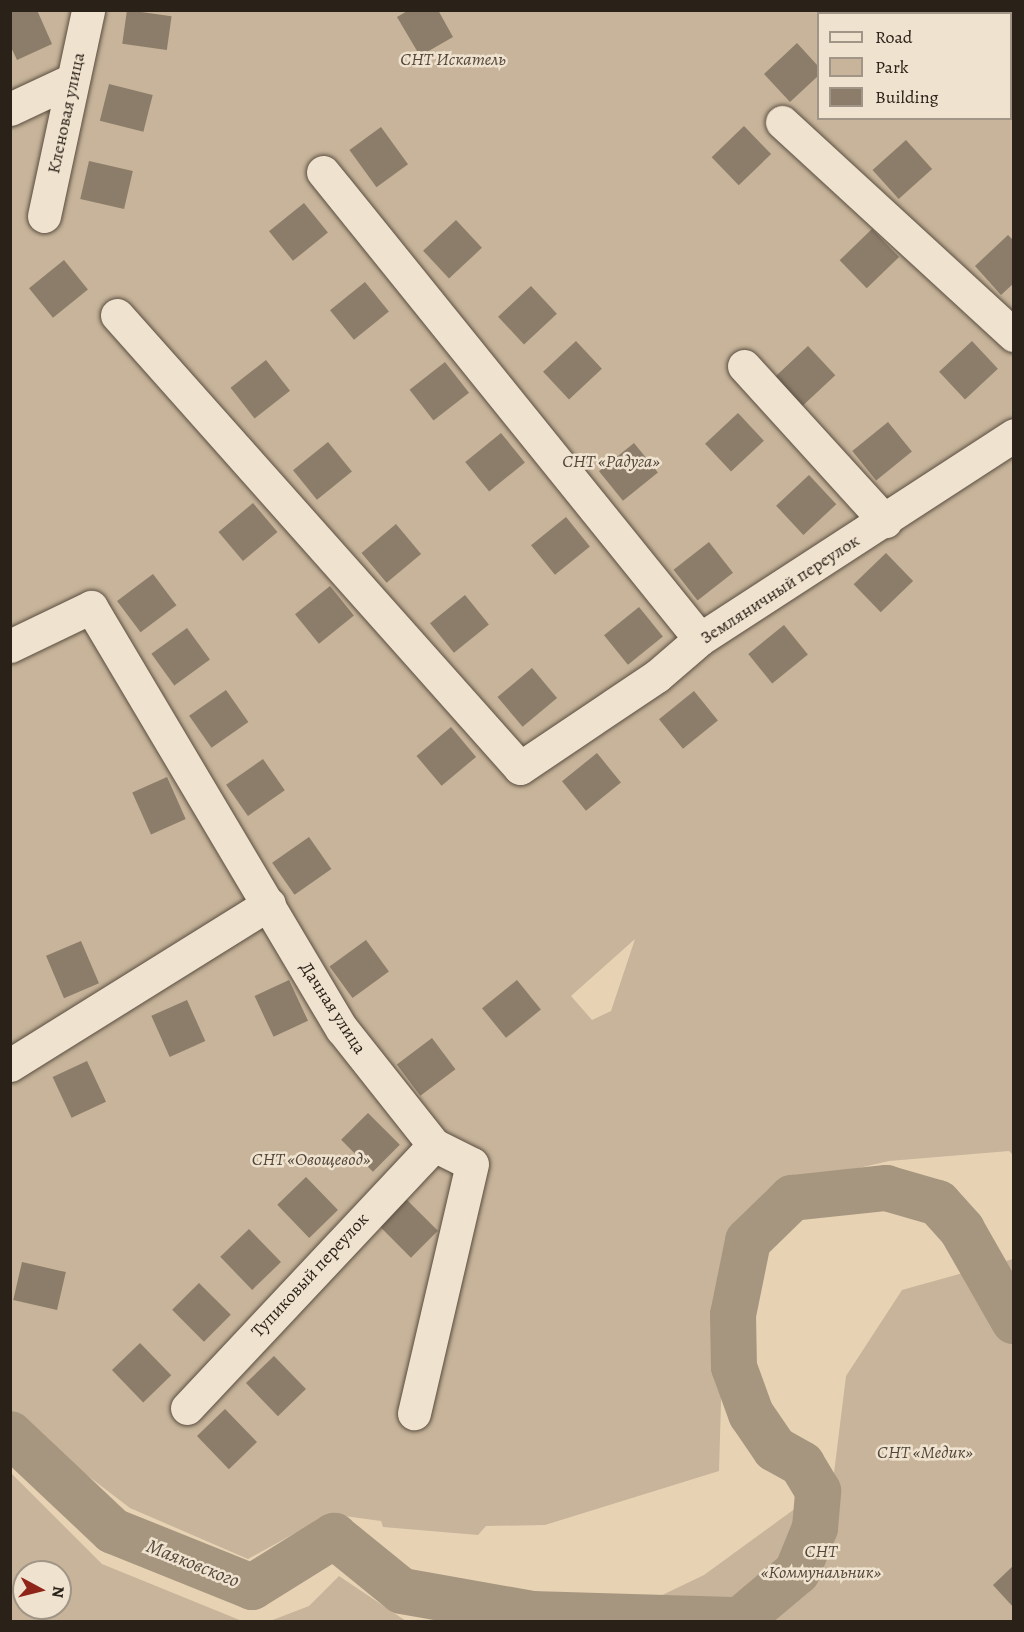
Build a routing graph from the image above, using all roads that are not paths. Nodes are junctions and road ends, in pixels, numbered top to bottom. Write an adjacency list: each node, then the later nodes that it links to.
1 (88, 10): 2 (street, Кленовая улица)
2 (72, 80): 3 (street); 6 (street, Кленовая улица)
3 (10, 109)
4 (782, 122): 8 (street)
5 (323, 172): 12 (street)
6 (44, 216)
7 (117, 315): 12 (street, Земляничный переулок)
8 (1014, 335)
9 (744, 366): 11 (street)
10 (1014, 435): 11 (street, Земляничный переулок)
11 (885, 521): 12 (street, Земляничный переулок)
12 (700, 639)
13 (10, 646): 14 (street, Дачная улица)
14 (269, 904): 15 (street); 16 (street, Дачная улица)
15 (10, 1065)
16 (435, 1145): 17 (street, Тупиковый переулок); 18 (street, Дачная улица)
17 (187, 1408)
18 (414, 1413)

